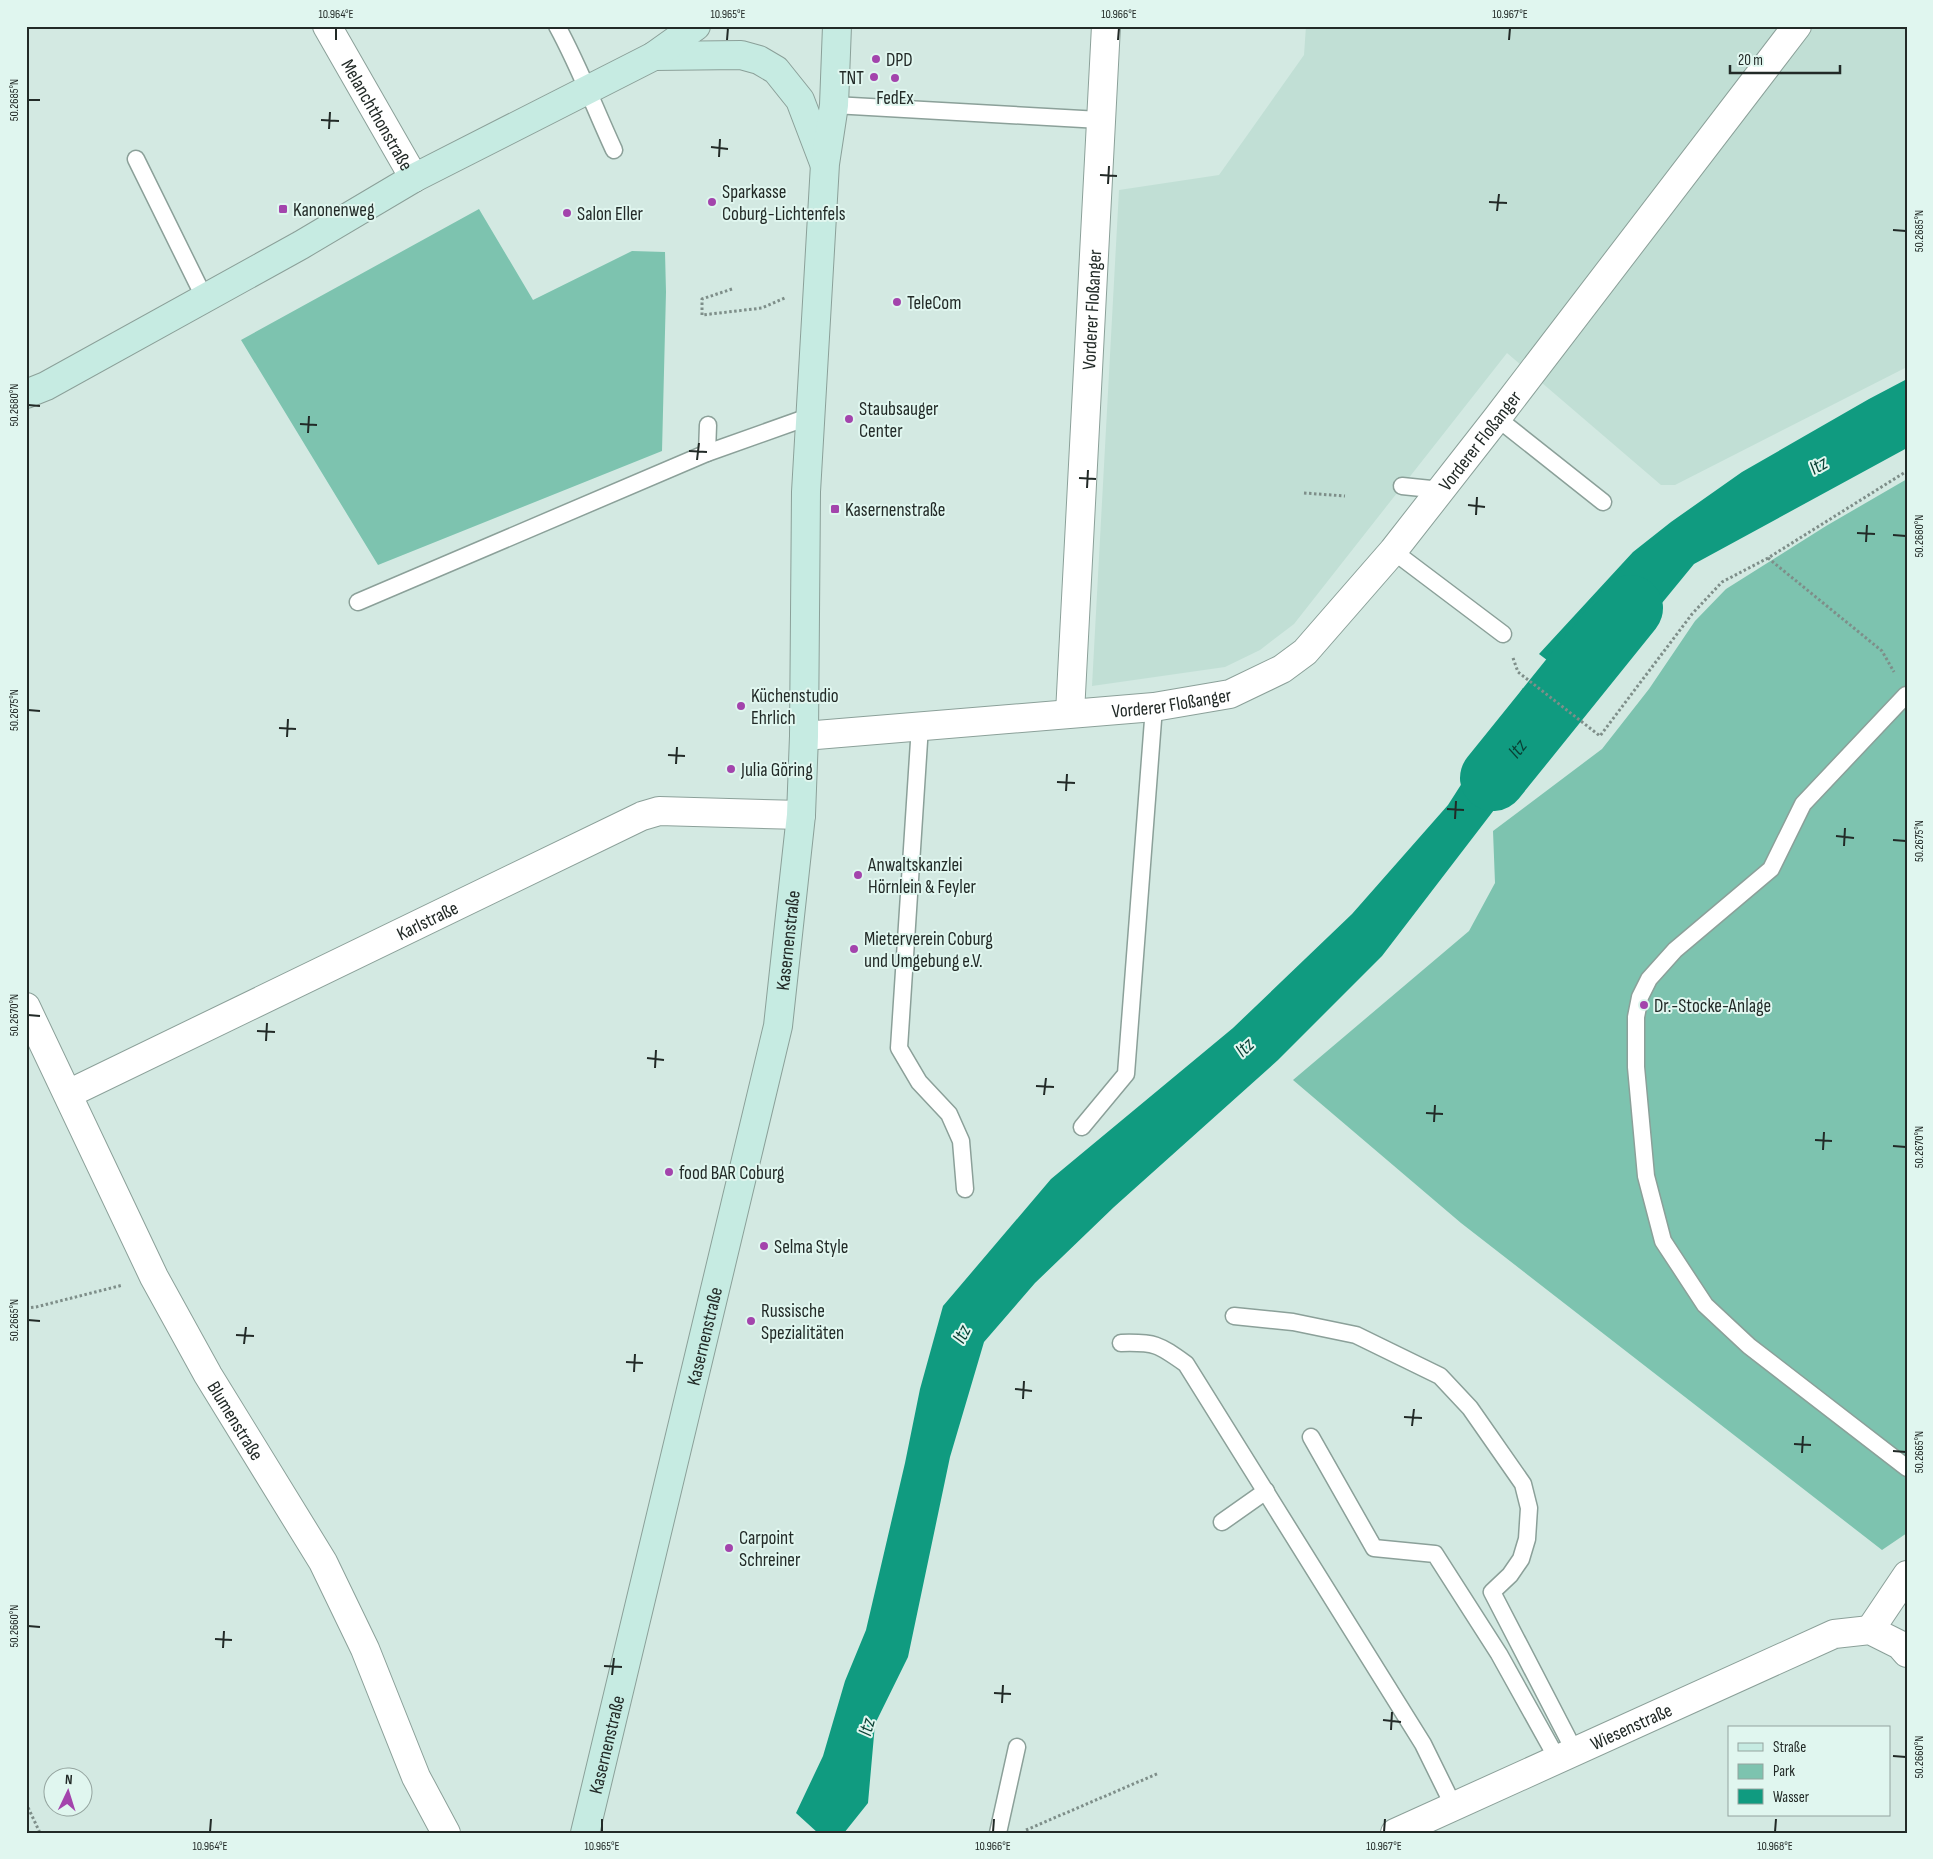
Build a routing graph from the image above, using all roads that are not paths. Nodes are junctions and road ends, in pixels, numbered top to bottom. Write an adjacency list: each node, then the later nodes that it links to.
1 (327, 26): 14 (street, Melanchthonstraße)
2 (557, 26): 8 (lane)
3 (696, 26): 7 (street)
4 (837, 26): 9 (street, Kasernenstraße)
5 (1106, 26): 10 (street, Vorderer Floßanger)
6 (1796, 26): 18 (street, Vorderer Floßanger)
7 (654, 56): 8 (street); 13 (street)
8 (587, 92): 11 (lane); 14 (street)
9 (834, 105): 10 (lane); 13 (street, Kasernenstraße)
10 (1100, 120): 29 (street, Vorderer Floßanger)
11 (614, 150)
12 (136, 159): 15 (lane)
13 (825, 164): 17 (street, Kasernenstraße)
14 (414, 178): 15 (street)
15 (205, 299): 16 (street)
16 (26, 394)
17 (811, 416): 20 (lane); 31 (street, Kasernenstraße)
18 (1497, 418): 22 (street, Vorderer Floßanger); 23 (lane)
19 (708, 426): 20 (lane)
20 (706, 453): 25 (lane)
21 (1402, 486): 22 (lane)
22 (1441, 490): 24 (street, Vorderer Floßanger)
23 (1604, 502)
24 (1393, 552): 26 (lane); 28 (street, Vorderer Floßanger)
25 (358, 602)
26 (1503, 634)
27 (1906, 695): 40 (lane)
28 (1154, 707): 29 (street, Vorderer Floßanger); 35 (lane)
29 (1070, 713): 30 (street, Vorderer Floßanger)
30 (920, 726): 31 (street, Vorderer Floßanger); 36 (lane)
31 (804, 736): 32 (street, Kasernenstraße)
32 (801, 815): 34 (street, Karlstraße); 50 (street, Kasernenstraße)
33 (26, 1007): 34 (street, Blumenstraße)
34 (68, 1094): 49 (street, Blumenstraße)
35 (1082, 1127)
36 (965, 1189)
37 (1234, 1316): 47 (lane)
38 (1121, 1343): 41 (lane)
39 (1311, 1437): 47 (lane)
40 (1907, 1468)
41 (1266, 1491): 42 (lane); 48 (lane)
42 (1222, 1522)
43 (1907, 1575): 44 (street)
44 (1870, 1630): 45 (street); 47 (street, Wiesenstraße)
45 (1907, 1653)
46 (1017, 1747): 51 (lane)
47 (1566, 1756): 48 (street, Wiesenstraße)
48 (1454, 1807): 52 (street, Wiesenstraße)
49 (446, 1833)
50 (585, 1833)
51 (998, 1833)
52 (1395, 1833)

